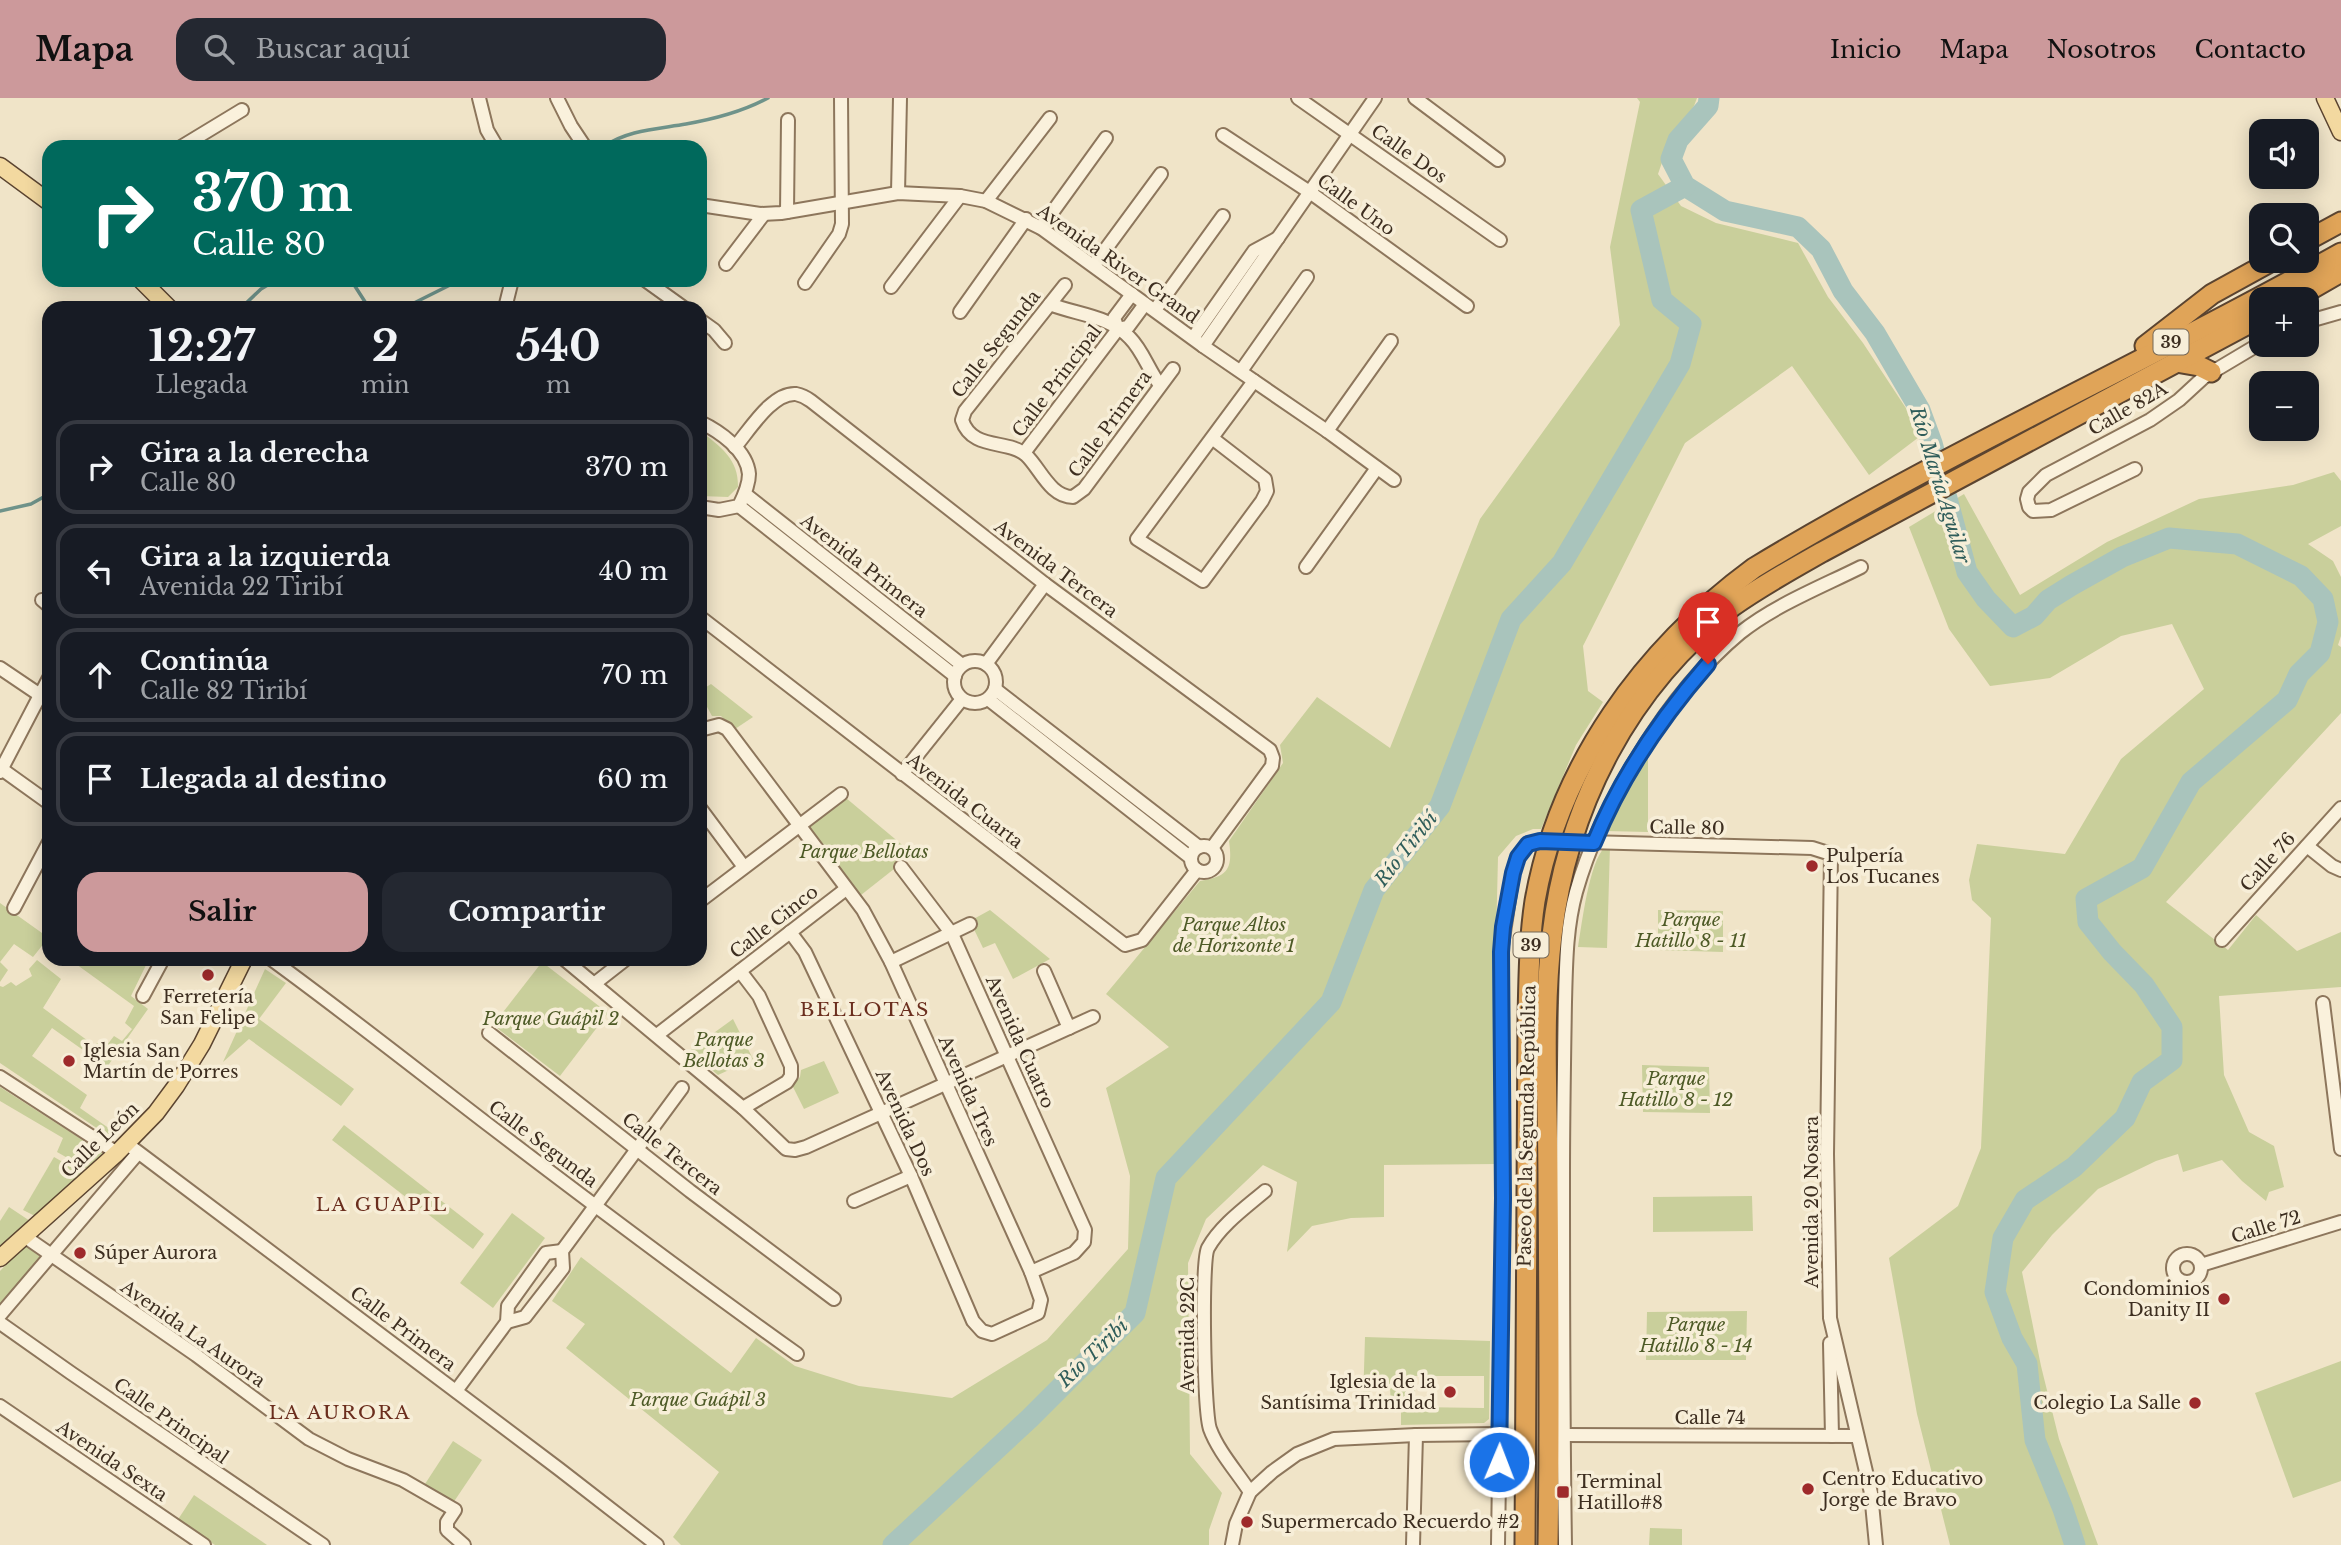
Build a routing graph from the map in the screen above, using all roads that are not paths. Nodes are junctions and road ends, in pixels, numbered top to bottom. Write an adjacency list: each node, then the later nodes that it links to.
1 (479, 98): 17 (street)
2 (557, 98): 18 (street)
3 (841, 98): 27 (street)
4 (900, 98): 22 (street)
5 (1298, 98): 13 (street, Calle Dos)
6 (1375, 98): 13 (street)
7 (1415, 98): 19 (street)
8 (2325, 98): 12 (main road)
9 (242, 110): 16 (street)
10 (1049, 118): 26 (street)
11 (788, 120): 29 (street)
12 (2341, 132)
13 (1351, 134): 23 (street); 37 (street, Calle Dos)
14 (1223, 135): 23 (street, Calle Uno)
15 (1106, 138): 34 (street)
16 (193, 140)
17 (493, 140)
18 (580, 140)
19 (1498, 160)
20 (0, 166): 25 (main road)
21 (1161, 174): 40 (street)
22 (898, 193): 24 (street, Avenida River Grand); 27 (street, Avenida River Grand)
23 (1311, 193): 36 (street); 54 (street, Calle Uno)
24 (960, 196): 26 (street, Avenida River Grand); 48 (street)
25 (42, 197)
26 (986, 201): 32 (street, Avenida River Grand)
27 (841, 202): 29 (street, Avenida River Grand); 44 (street)
28 (707, 206): 30 (street, Avenida River Grand)
29 (787, 212): 30 (street, Avenida River Grand)
30 (764, 214): 39 (street)
31 (1223, 215): 55 (street, Calle Principal)
32 (1026, 219): 34 (street, Avenida River Grand); 56 (street)
33 (2341, 222): 35 (highway)
34 (1041, 228): 40 (street, Avenida River Grand)
35 (2319, 234)
36 (1281, 237): 62 (street); 65 (street)
37 (1500, 240)
38 (2341, 253): 71 (highway, Paseo de la Segunda República / 39)
39 (726, 264)
40 (1094, 265): 50 (street, Avenida River Grand)
41 (2341, 272): 49 (highway)
42 (2250, 273): 71 (highway)
43 (1307, 277): 69 (street)
44 (805, 284)
45 (1065, 285): 53 (street, Calle Segunda)
46 (148, 287): 51 (main road)
47 (655, 287): 52 (street)
48 (891, 287)
49 (2315, 287)
50 (1132, 294): 55 (street, Avenida River Grand); 61 (street, Calle Principal)
51 (162, 301)
52 (674, 301)
53 (1050, 304): 61 (street); 78 (street, Calle Segunda)
54 (1468, 306)
55 (1150, 307): 61 (street, Calle Principal); 62 (street, Avenida River Grand)
56 (960, 312)
57 (2341, 312): 58 (street)
58 (2319, 318)
59 (2249, 323): 67 (highway, Paseo de la Segunda República / 39)
60 (707, 325): 64 (street)
61 (1118, 329): 73 (street); 78 (street, Calle Principal)
62 (1192, 338): 65 (street, Avenida River Grand)
63 (1391, 341): 75 (street)
64 (726, 343)
65 (1203, 346): 69 (street, Avenida River Grand)
66 (2249, 350): 70 (street, Calle 82A)
67 (2176, 362): 70 (highway); 166 (highway, Paseo de la Segunda República / 39)
68 (1173, 369): 73 (street, Calle Primera)
69 (1241, 371): 72 (street, Avenida River Grand)
70 (2211, 372): 80 (street, Calle 82A)
71 (2110, 374): 175 (highway, Paseo de la Segunda República / 39)
72 (1254, 381): 75 (street, Avenida River Grand); 76 (street)
73 (1160, 385): 78 (street, Calle Primera)
74 (707, 426): 77 (street)
75 (1327, 431): 79 (street, Avenida River Grand)
76 (1212, 438): 76 (street)
77 (735, 447): 82 (street); 86 (street, Avenida Tercera)
78 (1024, 453)
79 (1377, 468): 81 (street, Avenida River Grand); 84 (street)
80 (2135, 469)
81 (1394, 480)
82 (742, 500): 83 (street); 90 (street, Avenida Primera)
83 (707, 508)
84 (1306, 567)
85 (1861, 567): 103 (street)
86 (1045, 584): 88 (street); 107 (street, Avenida Tercera)
87 (707, 622): 97 (street, Avenida Cuarta)
88 (986, 664): 90 (street); 92 (street)
89 (0, 668): 93 (street)
90 (958, 671): 94 (street)
91 (42, 691): 93 (street)
92 (991, 694): 94 (street); 107 (street)
93 (40, 695): 96 (street)
94 (962, 699): 97 (street)
95 (707, 728): 102 (street, Avenida Tres)
96 (0, 770): 99 (street)
97 (902, 774): 107 (street, Avenida Cuarta)
98 (841, 794): 102 (street)
99 (42, 798)
100 (2341, 808): 104 (street, Calle 76)
101 (707, 817): 108 (street)
102 (799, 825): 108 (street); 111 (street, Avenida Tres)
103 (1594, 843): 105 (street, Calle 80); 161 (street, Calle 80, bridge); 163 (street)
104 (2307, 845): 110 (street); 117 (street, Calle 76)
105 (1831, 854): 155 (street, Avenida 20 Nosara)
106 (42, 855): 113 (street)
107 (1200, 855)
108 (744, 867): 112 (street)
109 (901, 867): 116 (street, Avenida Cuatro)
110 (2341, 870)
111 (846, 889): 115 (street, Calle Cinco); 118 (street, Avenida Tres)
112 (707, 896)
113 (14, 908)
114 (970, 924): 116 (street)
115 (790, 933): 124 (street, Calle Cinco); 138 (street, Avenida Dos)
116 (952, 934): 118 (street); 133 (street, Avenida Cuatro)
117 (2222, 940)
118 (891, 962): 135 (street, Avenida Tres)
119 (159, 966): 127 (street)
120 (241, 966): 139 (main road, Calle León)
121 (281, 966): 145 (street, Calle Segunda)
122 (572, 966): 126 (street)
123 (617, 966): 126 (street)
124 (740, 971): 132 (street, Calle Cinco); 137 (street)
125 (1044, 971): 130 (street)
126 (594, 984): 132 (street)
127 (144, 996)
128 (2323, 1003): 141 (street)
129 (1093, 1017): 130 (street)
130 (1069, 1028): 133 (street)
131 (489, 1033): 140 (street, Calle Tercera)
132 (657, 1035): 137 (street)
133 (1007, 1056): 135 (street); 152 (street, Avenida Cuatro)
134 (0, 1077): 139 (street, Calle Primera)
135 (946, 1084): 138 (street); 152 (street, Avenida Tres)
136 (682, 1088): 140 (street)
137 (743, 1108): 138 (street)
138 (881, 1112): 142 (street, Avenida Dos)
139 (127, 1149): 147 (main road, Calle León); 149 (street); 159 (street, Calle Primera)
140 (636, 1149): 145 (street); 153 (street, Calle Tercera)
141 (2341, 1149)
142 (911, 1176): 144 (street); 152 (street, Avenida Dos)
143 (1265, 1191): 167 (street, Avenida 22C)
144 (854, 1201)
145 (597, 1205): 148 (street); 158 (street, Calle Segunda)
146 (2341, 1222): 151 (street, Calle 72)
147 (24, 1236): 149 (street, Avenida La Aurora); 150 (main road, Calle León)
148 (562, 1251): 156 (street); 156 (street)
149 (51, 1255): 154 (street); 170 (street, Avenida La Aurora)
150 (0, 1258)
151 (2201, 1265)
152 (1031, 1272)
153 (834, 1299)
154 (0, 1315)
155 (1830, 1318): 164 (street); 165 (street, Avenida 20 Nosara)
156 (507, 1322): 159 (street)
157 (0, 1323): 169 (street, Calle Principal)
158 (797, 1353)
159 (456, 1391): 171 (street, Calle Primera)
160 (0, 1406): 168 (street, Avenida Sexta)
161 (1499, 1434): 162 (street); 174 (street)
162 (1416, 1435): 167 (street); 173 (street)
163 (1563, 1435): 164 (street, Calle 74); 166 (highway); 177 (street)
164 (1832, 1436): 165 (street, Calle 74)
165 (1857, 1436): 178 (street, Avenida 20 Nosara)
166 (1550, 1452): 176 (highway, Paseo de la Segunda República / 39)
167 (1250, 1492): 172 (street)
168 (204, 1545)
169 (323, 1545)
170 (464, 1545)
171 (657, 1545)
172 (1232, 1545)
173 (1413, 1545)
174 (1498, 1545)
175 (1525, 1545)
176 (1548, 1545)
177 (1565, 1545)
178 (1876, 1545)

